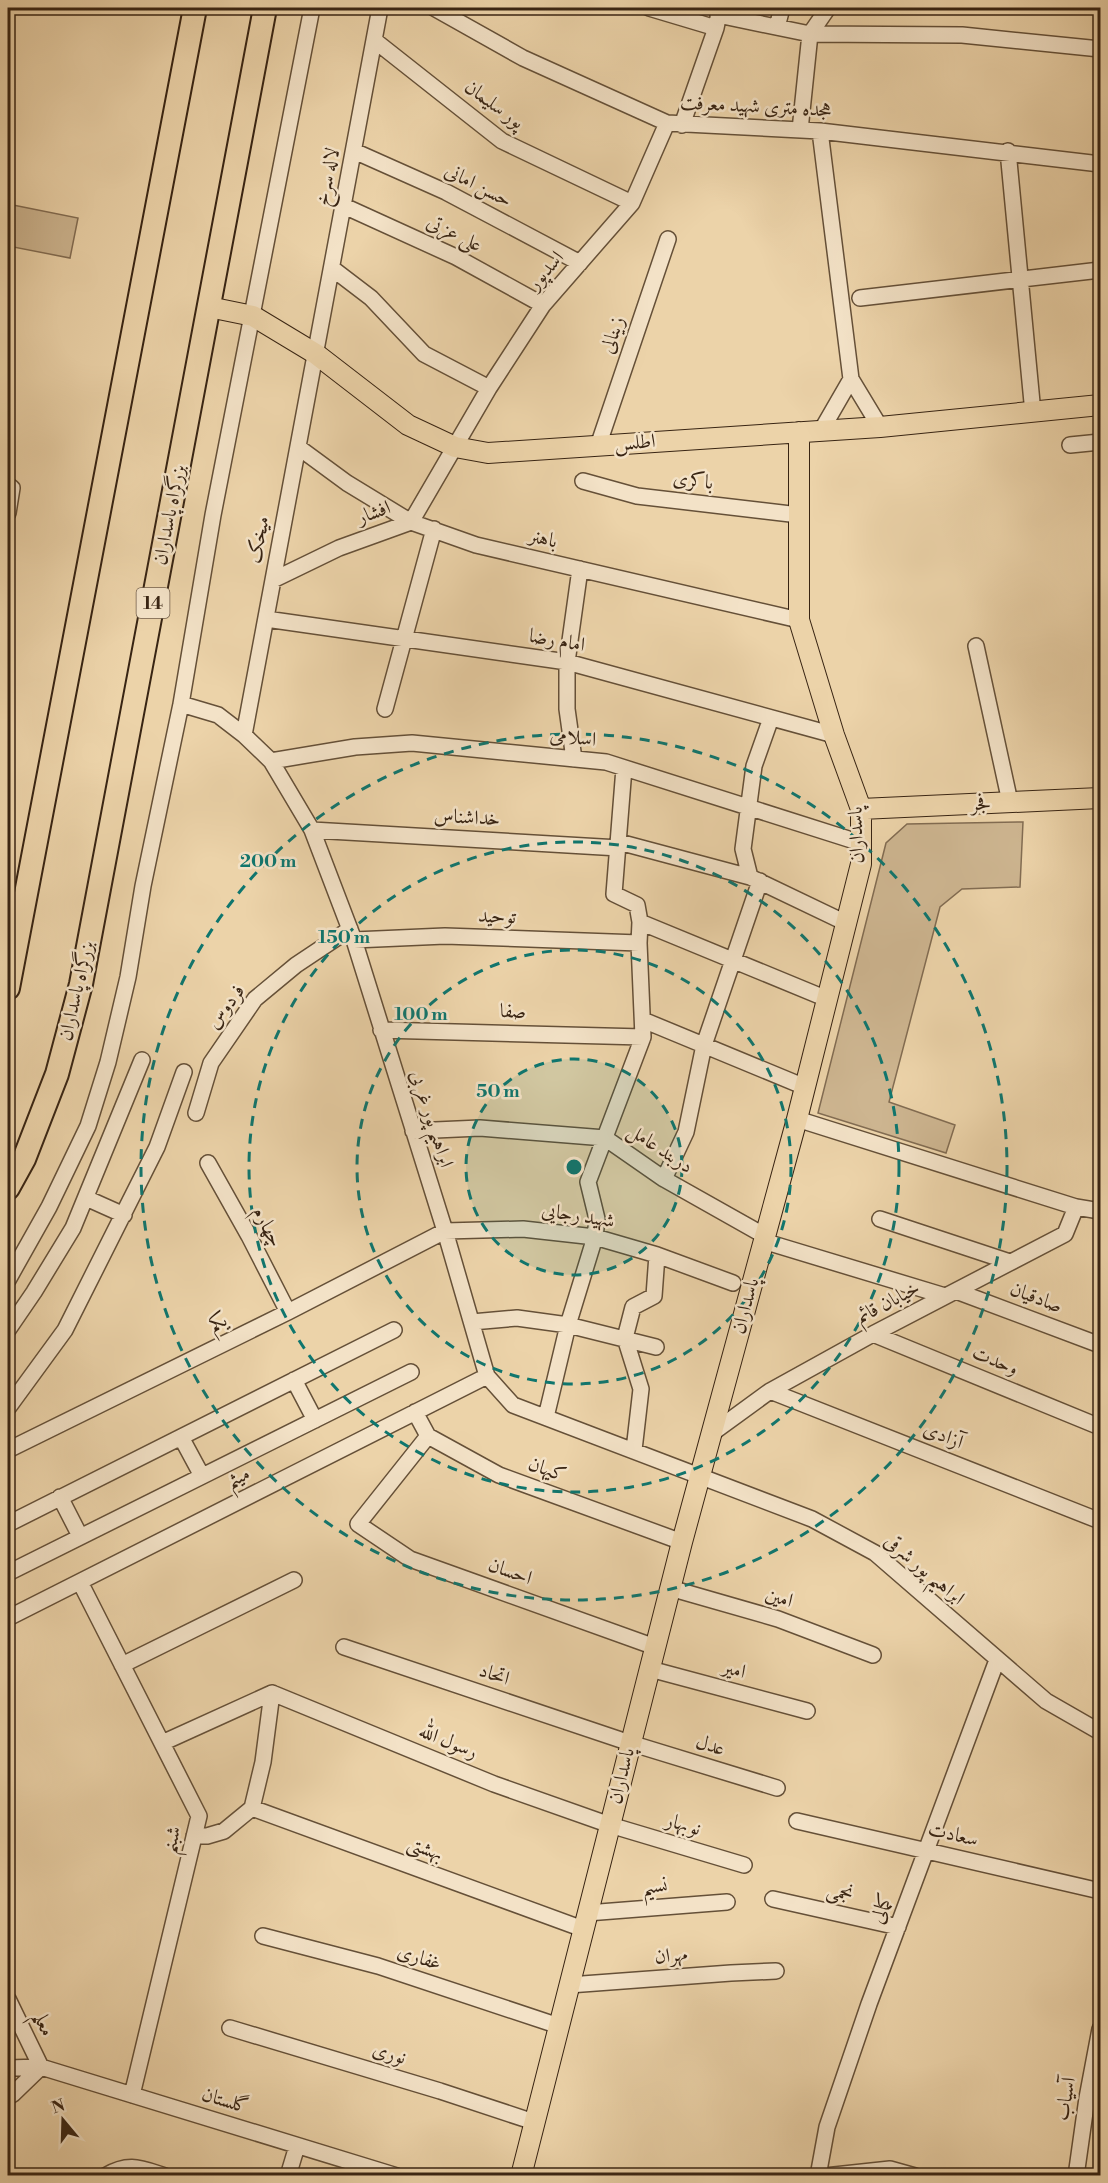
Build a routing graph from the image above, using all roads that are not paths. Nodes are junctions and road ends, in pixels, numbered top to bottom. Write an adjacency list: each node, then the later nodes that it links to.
1 (195, 8): 79 (highway)
2 (265, 8): 30 (highway, بزرگراه پاسداران / 14)
3 (312, 8): 31 (street)
4 (380, 8): 12 (street, لاله سرخ)
5 (434, 8): 14 (street, هجده متری شهید معرفت)
6 (649, 8): 9 (street)
7 (782, 8): 10 (street)
8 (828, 8): 11 (street)
9 (718, 17): 10 (street); 15 (street)
10 (777, 27): 11 (street)
11 (810, 34): 13 (street); 16 (street)
12 (374, 40): 18 (street, لاله سرخ); 21 (street, پور سلیمان)
13 (1101, 49)
14 (667, 123): 15 (street, هجده متری شهید معرفت); 21 (street, اسدپور)
15 (682, 125): 16 (street, هجده متری شهید معرفت)
16 (800, 130): 17 (street, هجده متری شهید معرفت)
17 (820, 131): 19 (street, هجده متری شهید معرفت); 33 (street)
18 (354, 151): 22 (street, لاله سرخ); 24 (street, حسن امانی)
19 (1008, 151): 20 (street, هجده متری شهید معرفت); 27 (street)
20 (1101, 164)
21 (632, 202): 24 (street, اسدپور)
22 (344, 206): 25 (street, لاله سرخ); 29 (street, علی عزتی)
23 (668, 238): 42 (street, زینالی)
24 (580, 263): 29 (street, اسدپور)
25 (333, 269): 32 (street, لاله سرخ); 34 (street)
26 (1101, 270): 27 (street)
27 (1020, 279): 28 (street); 36 (street)
28 (860, 298)
29 (543, 305): 34 (street, اسدپور)
30 (209, 307): 31 (main road, اطلس); 94 (highway, بزرگراه پاسداران / 14)
31 (253, 316): 32 (main road, اطلس); 58 (street)
32 (316, 354): 43 (street, میخک); 44 (main road, اطلس)
33 (850, 379): 37 (street); 38 (street)
34 (489, 388): 44 (street, اسدپور)
35 (1101, 405): 36 (main road, اطلس)
36 (1033, 413): 37 (main road, اطلس)
37 (880, 427): 38 (main road, اطلس)
38 (821, 431): 39 (main road, اطلس)
39 (799, 432): 42 (main road, اطلس); 48 (main road, پاسداران)
40 (1101, 442): 41 (street)
41 (1070, 445)
42 (598, 446): 44 (main road, اطلس)
43 (298, 447): 49 (street, باهنر); 52 (street, میخک)
44 (455, 447): 49 (street, افشار)
45 (583, 482): 48 (street, باکری)
46 (8, 485): 47 (street)
47 (8, 513)
48 (799, 515): 54 (main road, پاسداران)
49 (411, 522): 50 (street, باهنر); 52 (street, افشار)
50 (434, 529): 51 (street, باهنر); 55 (street)
51 (580, 568): 54 (street, باهنر); 57 (street)
52 (273, 579): 53 (street, میخک)
53 (266, 620): 55 (street, امام رضا); 61 (street, میخک)
54 (799, 620): 62 (main road, پاسداران)
55 (403, 639): 57 (street, امام رضا); 59 (street)
56 (976, 646): 67 (street)
57 (567, 662): 60 (street, امام رضا); 63 (street)
58 (181, 704): 61 (street, ابراهیم پور غربی); 105 (street)
59 (385, 709)
60 (771, 718): 62 (street, امام رضا); 68 (street)
61 (244, 735): 64 (street, ابراهیم پور غربی)
62 (834, 735): 69 (main road, پاسداران)
63 (574, 759): 64 (street, اسلامی); 65 (street, اسلامی)
64 (271, 761): 70 (street, ابراهیم پور غربی)
65 (624, 768): 68 (street, اسلامی); 72 (street)
66 (1101, 798): 67 (main road, فجر)
67 (1010, 802): 69 (main road, فجر)
68 (749, 806): 71 (street, اسلامی); 73 (street)
69 (861, 809): 71 (main road, پاسداران)
70 (312, 830): 72 (street, خداشناس); 76 (street, ابراهیم پور غربی)
71 (861, 843): 75 (main road, پاسداران)
72 (619, 845): 73 (street, خداشناس); 74 (street)
73 (755, 879): 75 (street, خداشناس); 78 (street)
74 (640, 921): 77 (street); 78 (street)
75 (846, 923): 80 (main road, پاسداران)
76 (352, 935): 77 (street, توحید); 82 (street, ابراهیم پور غربی); 88 (street, فردوس)
77 (639, 942): 81 (street)
78 (733, 960): 80 (street); 84 (street)
79 (8, 988)
80 (827, 999): 87 (main road, پاسداران)
81 (643, 1020): 83 (street); 84 (street)
82 (381, 1030): 83 (street, صفا); 90 (street, ابراهیم پور غربی)
83 (644, 1037): 91 (street)
84 (704, 1045): 87 (street); 93 (street)
85 (142, 1060): 95 (street)
86 (184, 1072): 98 (street)
87 (804, 1088): 89 (main road, پاسداران)
88 (196, 1113)
89 (797, 1119): 96 (street); 102 (main road, پاسداران)
90 (413, 1131): 91 (street, دربند عامل); 100 (street, ابراهیم پور غربی)
91 (605, 1138): 93 (street, دربند عامل); 101 (street)
92 (208, 1163): 108 (street, چهارم)
93 (664, 1179): 102 (street, دربند عامل)
94 (8, 1188)
95 (86, 1197): 98 (street); 111 (street)
96 (1076, 1207): 97 (street); 104 (street, خیابان قائم)
97 (1101, 1211)
98 (124, 1215): 121 (street)
99 (880, 1220): 104 (street)
100 (445, 1231): 101 (street, شهید رجایی); 108 (street, یکم); 109 (street, ابراهیم پور غربی)
101 (595, 1237): 103 (street, شهید رجایی); 110 (street)
102 (764, 1239): 107 (street, دربند عامل); 126 (main road, پاسداران)
103 (657, 1255): 106 (street, شهید رجایی); 114 (street)
104 (1010, 1262): 107 (street, خیابان قائم)
105 (8, 1280)
106 (733, 1283)
107 (951, 1293): 113 (street, خیابان قائم); 115 (street, صادقیان)
108 (288, 1312): 129 (street, یکم)
109 (472, 1322): 110 (street); 118 (street, ابراهیم پور غربی)
110 (568, 1325): 114 (street); 123 (street)
111 (8, 1330)
112 (394, 1330): 119 (street)
113 (873, 1334): 120 (street, خیابان قائم); 125 (street, وحدت)
114 (625, 1338): 116 (street); 130 (street)
115 (1101, 1345)
116 (656, 1347)
117 (411, 1372): 124 (street)
118 (487, 1376): 122 (street, میثم); 123 (street, ابراهیم پور غربی)
119 (294, 1380): 124 (street); 128 (street)
120 (770, 1391): 126 (street, خیابان قائم); 134 (street, آزادی)
121 (8, 1408)
122 (415, 1412): 127 (street); 140 (street, میثم)
123 (546, 1418): 130 (street, ابراهیم پور غربی)
124 (315, 1420): 132 (street)
125 (1101, 1427)
126 (711, 1434): 131 (main road, پاسداران)
127 (428, 1436): 137 (street, کیهان); 144 (street, احسان)
128 (181, 1437): 132 (street); 133 (street)
129 (8, 1450)
130 (634, 1450): 131 (street, ابراهیم پور غربی)
131 (700, 1475): 137 (main road, پاسداران); 146 (street, ابراهیم پور شرقی)
132 (202, 1476): 136 (street)
133 (60, 1497): 135 (street); 136 (street)
134 (1101, 1521)
135 (8, 1524)
136 (80, 1536): 138 (street)
137 (682, 1542): 141 (main road, پاسداران)
138 (8, 1573)
139 (294, 1580): 147 (street)
140 (80, 1582): 142 (street, میثم); 147 (street, شبنم)
141 (670, 1588): 144 (main road, پاسداران); 145 (street, امین)
142 (8, 1618)
143 (344, 1647): 153 (street, اتحاد)
144 (655, 1647): 148 (main road, پاسداران)
145 (873, 1655)
146 (997, 1660): 151 (street, ابراهیم پور شرقی); 159 (street, کمالی)
147 (122, 1665): 152 (street, شبنم)
148 (650, 1669): 150 (street, امیر); 153 (main road, پاسداران)
149 (272, 1693): 152 (street); 155 (street); 157 (street, رسول الله)
150 (807, 1711)
151 (1101, 1732)
152 (162, 1743): 158 (street, شبنم)
153 (630, 1743): 154 (street, عدل); 157 (main road, پاسداران)
154 (777, 1788)
155 (252, 1808): 158 (street); 164 (street, بهشتی)
156 (797, 1821): 159 (street, سعادت)
157 (610, 1825): 160 (street, نوبهار); 164 (main road, پاسداران)
158 (194, 1836): 175 (street, شبنم)
159 (927, 1851): 161 (street, سعادت); 165 (street, کمالی)
160 (744, 1865)
161 (1101, 1891)
162 (773, 1899): 165 (street, نجمی)
163 (727, 1902): 164 (street, نسیم)
164 (585, 1921): 168 (main road, پاسداران)
165 (898, 1927): 184 (street, کمالی)
166 (263, 1936): 170 (street, غفاری)
167 (776, 1971): 168 (street, مهران)
168 (569, 1985): 170 (main road, پاسداران)
169 (8, 1999): 173 (street, معلم)
170 (559, 2026): 177 (main road, پاسداران)
171 (230, 2028): 177 (street, نوری)
172 (1101, 2029): 187 (street, آسیاب)
173 (41, 2067): 174 (street, گلستان); 175 (street, گلستان); 176 (street)
174 (8, 2068)
175 (132, 2095): 178 (street, گلستان)
176 (8, 2097)
177 (534, 2122): 183 (main road, پاسداران)
178 (297, 2146): 181 (street); 182 (street, گلستان)
179 (105, 2175): 180 (street)
180 (165, 2175)
181 (288, 2175)
182 (397, 2175)
183 (521, 2175)
184 (818, 2175)
185 (825, 2175): 186 (street)
186 (915, 2175)
187 (1076, 2175)

